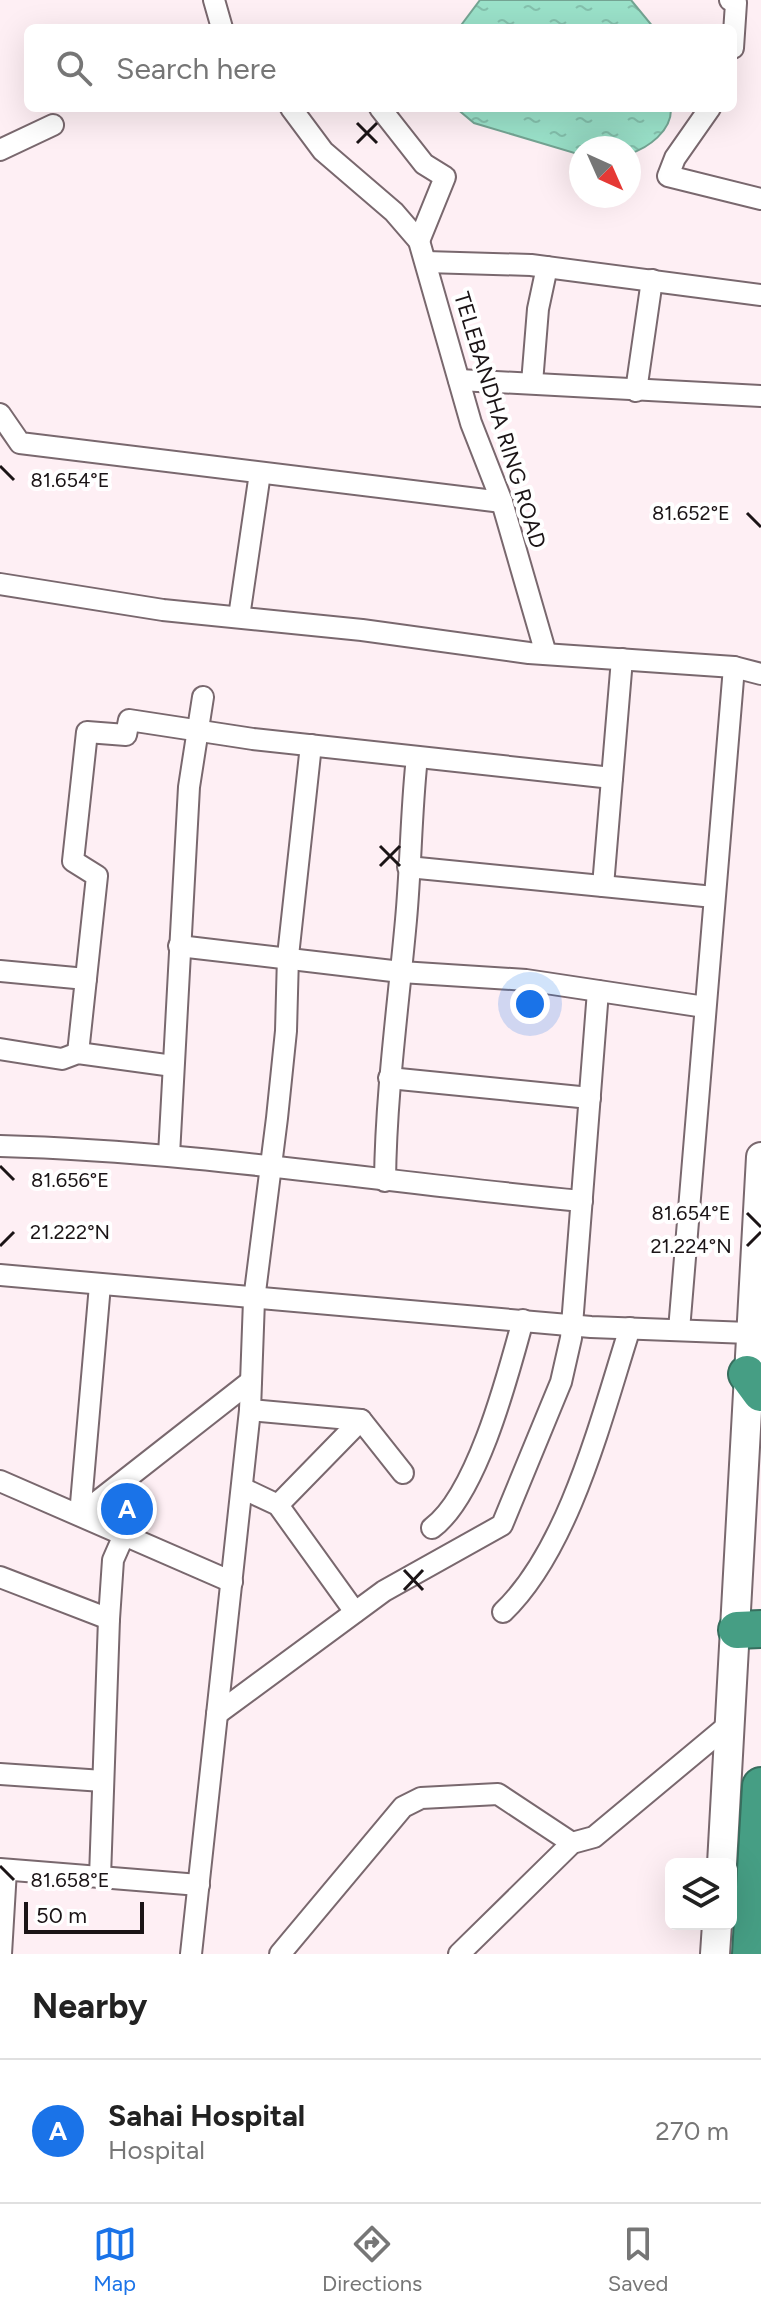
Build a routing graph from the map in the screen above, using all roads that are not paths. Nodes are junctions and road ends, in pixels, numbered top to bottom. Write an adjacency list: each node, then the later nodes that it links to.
1 (214, 0): 3 (street)
2 (730, 0): 4 (street)
3 (221, 24)
4 (735, 24)
5 (294, 112): 11 (street, TELEBANDHA RING ROAD)
6 (383, 112): 11 (street)
7 (707, 112): 10 (street)
8 (53, 125): 9 (street)
9 (0, 150)
10 (761, 199)
11 (419, 241): 12 (street, TELEBANDHA RING ROAD)
12 (426, 262): 13 (street); 16 (street, TELEBANDHA RING ROAD)
13 (547, 267): 14 (street); 17 (street)
14 (652, 280): 15 (street); 18 (street)
15 (761, 295)
16 (459, 380): 17 (street); 22 (street, TELEBANDHA RING ROAD)
17 (532, 383): 18 (street)
18 (636, 391): 19 (street)
19 (761, 396)
20 (0, 414): 21 (street)
21 (260, 473): 22 (street); 24 (street)
22 (502, 502): 25 (street, TELEBANDHA RING ROAD)
23 (0, 584): 24 (street)
24 (239, 617): 25 (street)
25 (546, 654): 26 (street)
26 (622, 659): 27 (street); 33 (street)
27 (734, 667): 28 (street); 36 (street)
28 (761, 674)
29 (203, 697): 30 (street)
30 (198, 730): 31 (street); 37 (street); 41 (street)
31 (311, 745): 32 (street); 38 (street)
32 (417, 757): 33 (street); 34 (street)
33 (612, 778): 35 (street)
34 (408, 867): 35 (street); 40 (street)
35 (603, 886): 36 (street)
36 (714, 897): 43 (street)
37 (179, 946): 38 (street); 46 (street)
38 (288, 956): 40 (street); 52 (street)
39 (0, 971): 41 (street)
40 (401, 972): 42 (street); 47 (street)
41 (86, 979): 45 (street)
42 (598, 991): 43 (street); 48 (street)
43 (705, 1007): 61 (street)
44 (0, 1049): 45 (street)
45 (78, 1053): 46 (street)
46 (173, 1066): 50 (street)
47 (389, 1078): 48 (street); 53 (street)
48 (590, 1098): 54 (street)
49 (0, 1146): 50 (street)
50 (169, 1155): 52 (street)
51 (761, 1157): 62 (main road)
52 (270, 1168): 53 (street); 57 (street)
53 (385, 1181): 54 (street)
54 (582, 1201): 59 (street)
55 (0, 1275): 56 (street)
56 (100, 1285): 57 (street); 71 (street)
57 (254, 1300): 58 (street); 63 (street)
58 (523, 1320): 59 (street); 72 (street)
59 (571, 1325): 60 (street); 76 (street)
60 (630, 1328): 61 (street); 77 (street)
61 (679, 1330): 62 (street)
62 (749, 1333): 64 (main road)
63 (251, 1381): 65 (street); 71 (street)
64 (754, 1384): 79 (main road)
65 (250, 1410): 66 (street); 69 (street)
66 (361, 1420): 67 (street); 70 (street)
67 (403, 1473)
68 (0, 1481): 71 (street)
69 (242, 1488): 70 (street); 75 (street)
70 (278, 1505): 76 (street)
71 (80, 1515): 73 (street)
72 (432, 1528)
73 (124, 1535): 75 (street); 78 (street)
74 (0, 1577): 78 (street)
75 (232, 1582): 80 (street)
76 (355, 1612): 80 (street)
77 (503, 1612)
78 (109, 1619): 83 (street)
79 (749, 1629): 81 (main road)
80 (217, 1714): 89 (street)
81 (732, 1722): 85 (street); 86 (main road)
82 (0, 1774): 83 (street)
83 (103, 1781): 88 (street)
84 (761, 1786): 96 (highway)
85 (572, 1843): 93 (street); 94 (street)
86 (722, 1858)
87 (3, 1870): 88 (street); 91 (street)
88 (100, 1877): 89 (street)
89 (199, 1885): 92 (street)
90 (717, 1930): 95 (main road)
91 (1, 1954)
92 (191, 1954)
93 (280, 1954)
94 (459, 1954)
95 (715, 1954)
96 (751, 1954)

